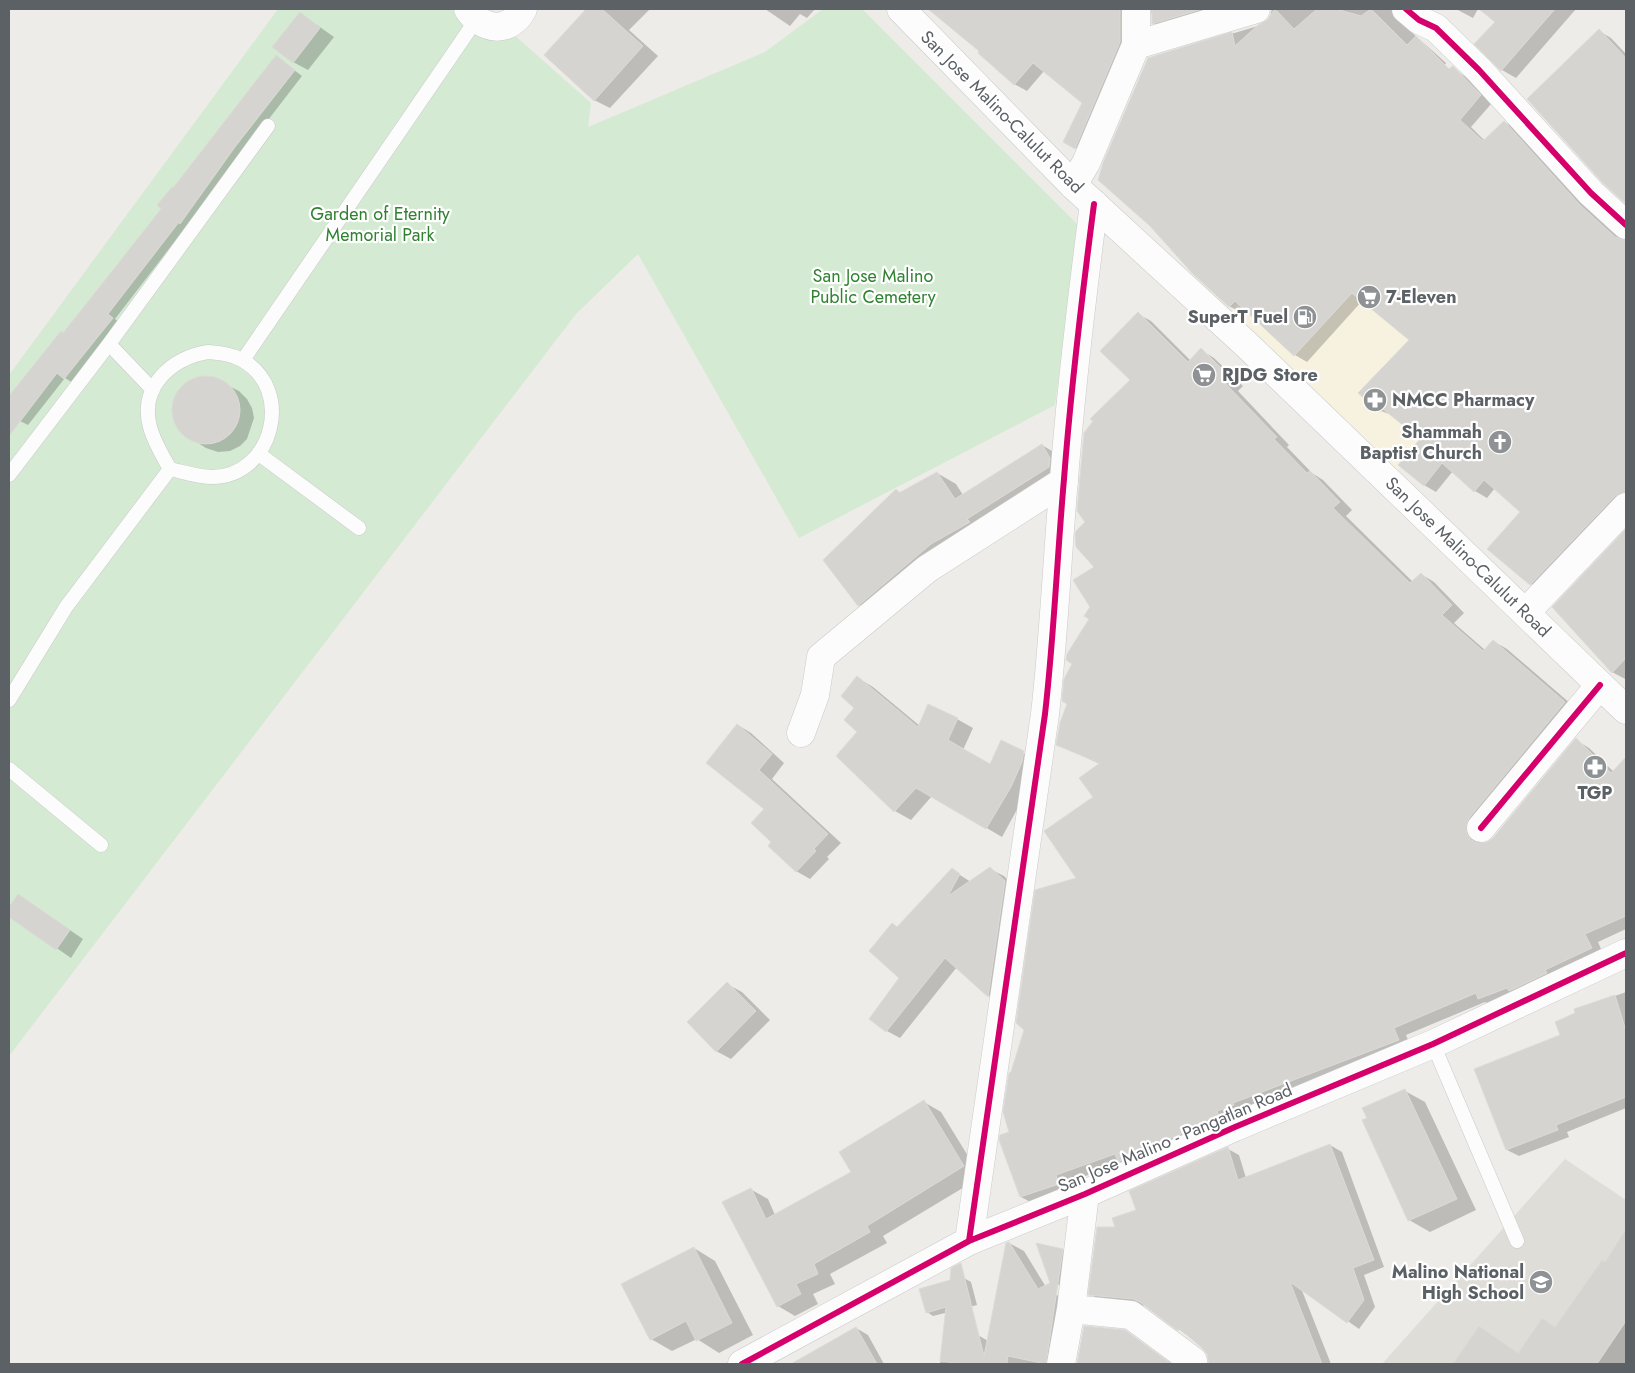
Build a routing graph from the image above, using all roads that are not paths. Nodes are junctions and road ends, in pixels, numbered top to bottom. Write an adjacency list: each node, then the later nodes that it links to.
1 (522, 9): 6 (street)
2 (901, 9): 9 (street, San Jose Malino-Calulut Road)
3 (1136, 9): 7 (street)
4 (1256, 9): 7 (street)
5 (1406, 9): 11 (street)
6 (472, 15): 13 (lane)
7 (1136, 46): 9 (street)
8 (268, 126): 12 (lane)
9 (1073, 185): 10 (street, San Jose Malino-Calulut Road)
10 (1094, 204): 18 (street); 21 (street, San Jose Malino-Calulut Road)
11 (1626, 225)
12 (109, 344): 14 (lane); 17 (lane)
13 (243, 360): 14 (lane); 15 (lane)
14 (153, 390): 16 (lane)
15 (259, 454): 16 (lane); 20 (lane)
16 (170, 469): 23 (lane)
17 (9, 475)
18 (1064, 481): 25 (street); 32 (street)
19 (1626, 507): 21 (street)
20 (359, 528)
21 (1526, 612): 22 (street, San Jose Malino-Calulut Road)
22 (1600, 686): 24 (street, San Jose Malino-Calulut Road); 27 (street)
23 (9, 700)
24 (1626, 710)
25 (801, 733)
26 (9, 769): 28 (lane)
27 (1481, 828)
28 (101, 845)
29 (1626, 953): 30 (street, San Jose Malino - Pangatlan Road)
30 (1433, 1044): 31 (street, San Jose Malino - Pangatlan Road); 33 (lane)
31 (1086, 1194): 32 (street, San Jose Malino - Pangatlan Road); 34 (street)
32 (969, 1241): 36 (street, San Jose Malino - Pangatlan Road)
33 (1517, 1241)
34 (1071, 1309): 35 (street); 37 (street)
35 (1193, 1361)
36 (742, 1364)
37 (1061, 1364)

